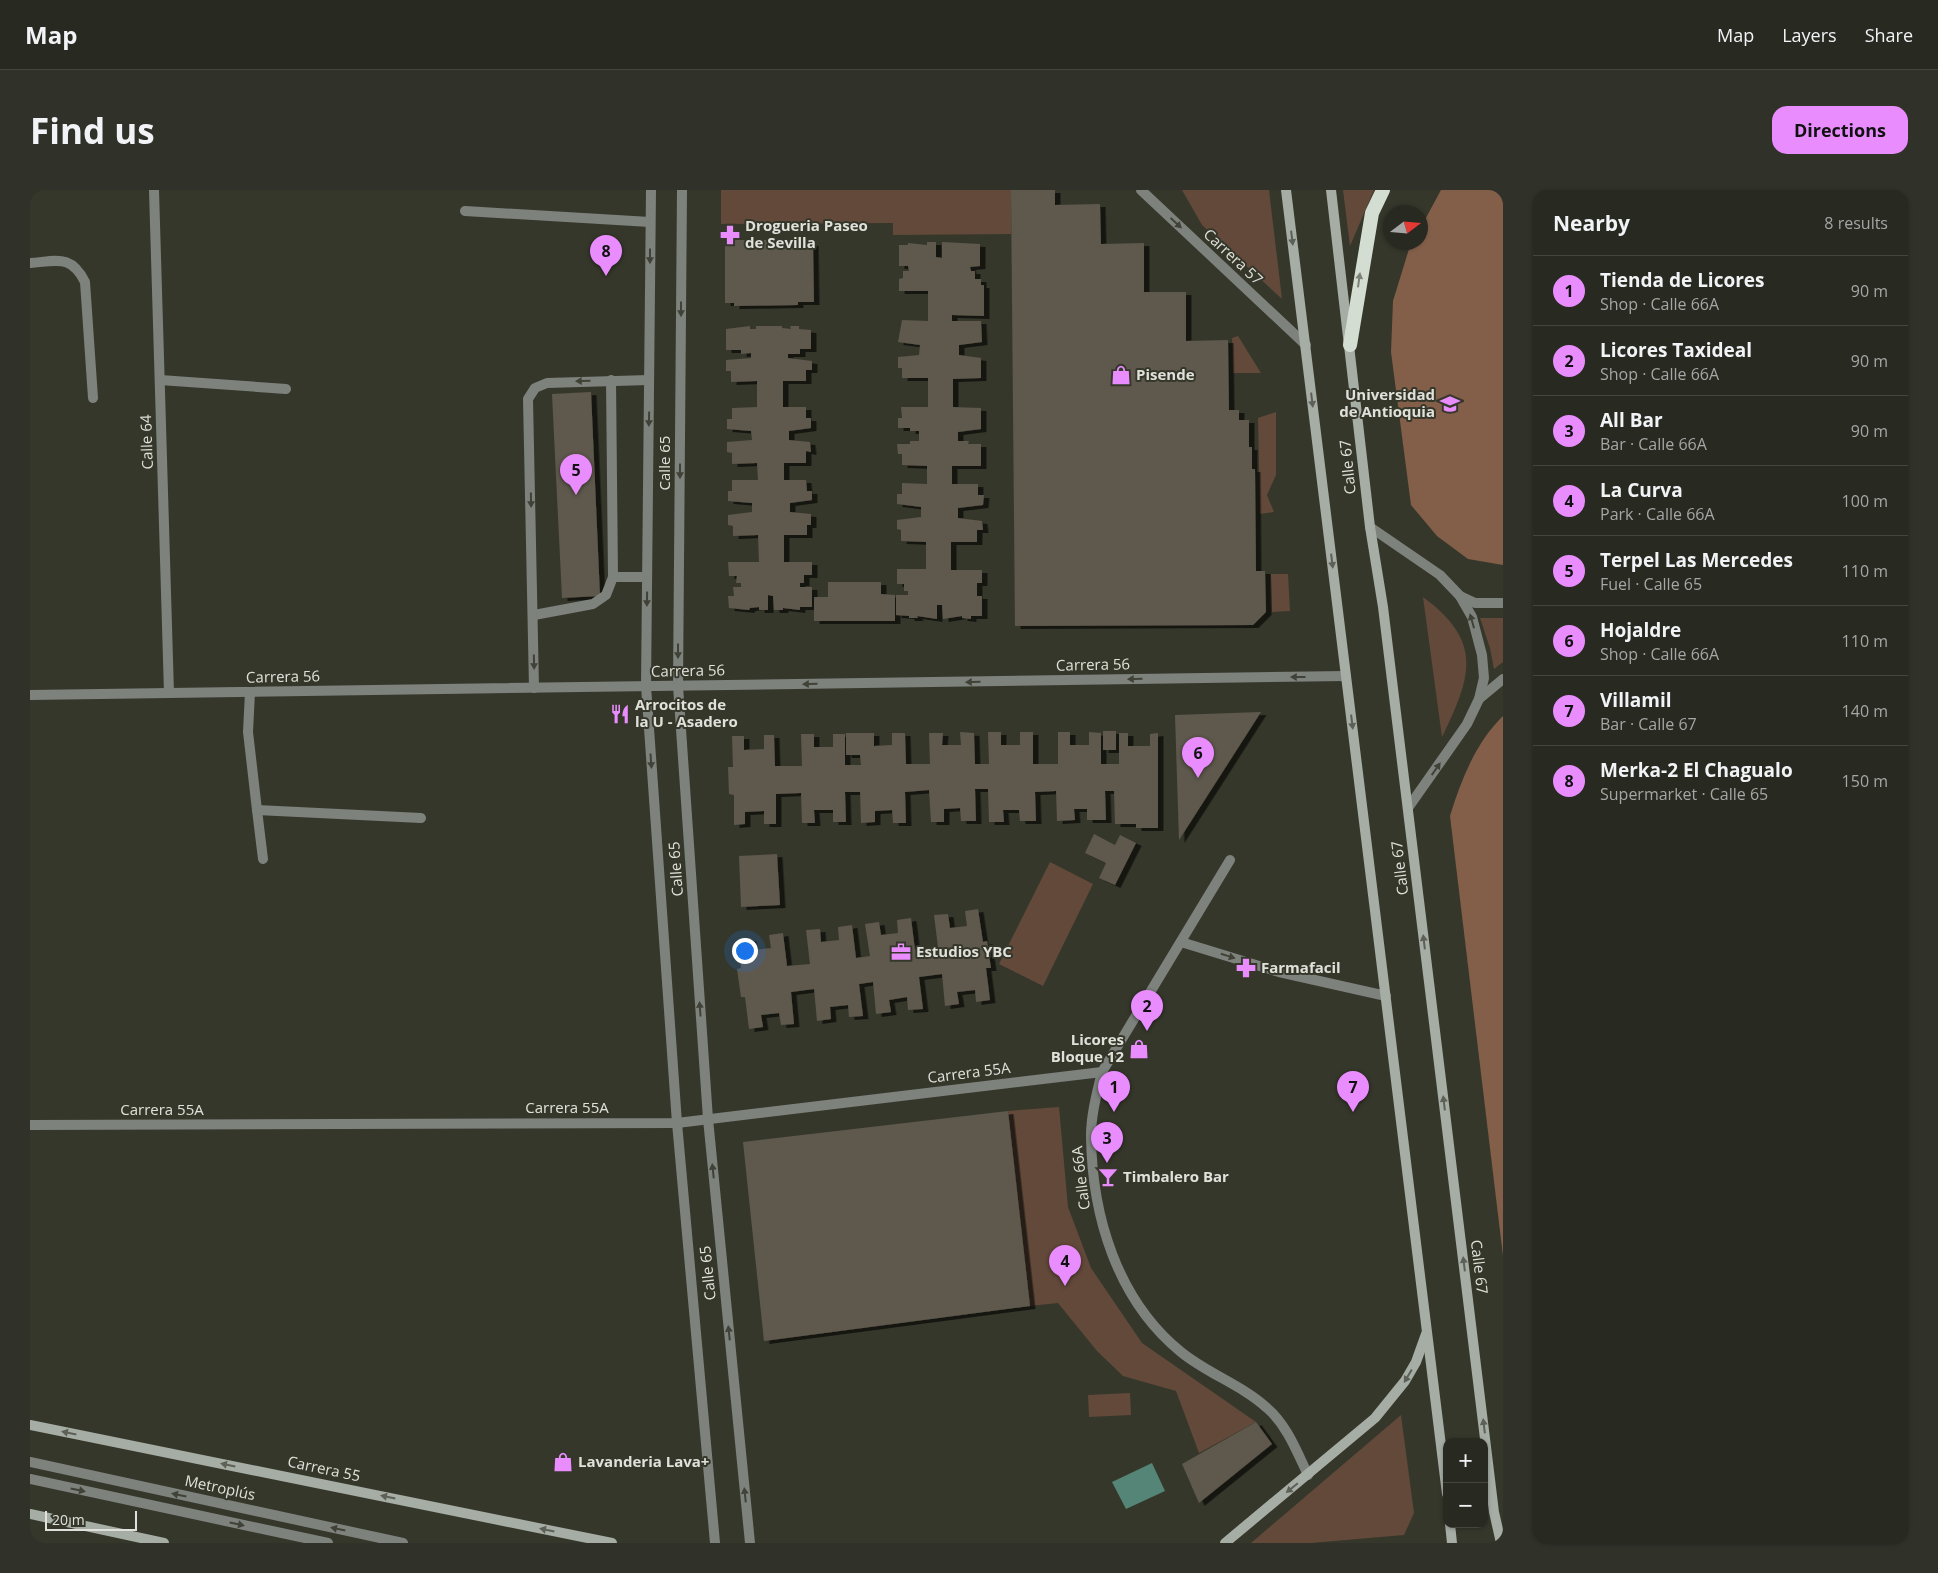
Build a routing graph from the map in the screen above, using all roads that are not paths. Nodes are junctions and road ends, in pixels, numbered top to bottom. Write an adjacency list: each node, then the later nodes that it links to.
1 (154, 190): 13 (street, Calle 64)
2 (651, 190): 9 (street, Calle 65)
3 (682, 190): 27 (street, Calle 65, one-way to 27)
4 (1141, 190): 11 (street, Carrera 57, one-way to 11)
5 (1286, 190): 11 (main road, Calle 67, one-way to 11)
6 (1331, 190): 12 (main road, Calle 67)
7 (1383, 190): 12 (highway, one-way to 7)
8 (465, 211): 9 (street)
9 (650, 222): 15 (street, Calle 65, one-way to 15)
10 (30, 263): 17 (street)
11 (1306, 345): 24 (main road, Calle 67, one-way to 24)
12 (1350, 345): 18 (main road, Calle 67)
13 (160, 380): 16 (street); 30 (street, Calle 64)
14 (611, 380): 15 (street); 19 (street); 23 (street, one-way to 23)
15 (649, 380): 20 (street, Calle 65, one-way to 20)
16 (286, 389)
17 (93, 398)
18 (1370, 528): 21 (street); 33 (main road, Calle 67)
19 (613, 577): 20 (street); 23 (street)
20 (647, 577): 26 (street, Calle 65, one-way to 26)
21 (1460, 596): 22 (street); 32 (street, one-way to 21)
22 (1503, 603)
23 (534, 614): 28 (street, one-way to 28)
24 (1346, 676): 27 (street, Carrera 56, one-way to 27); 39 (main road, Calle 67, one-way to 39)
25 (1503, 679): 32 (street)
26 (646, 686): 27 (street, Carrera 56); 28 (street, Carrera 56); 42 (street, Calle 65, one-way to 42)
27 (678, 686): 41 (street, Calle 65, one-way to 27)
28 (534, 688): 29 (street, Carrera 56)
29 (250, 692): 30 (street, Carrera 56); 34 (street)
30 (169, 693): 31 (street, Carrera 56)
31 (30, 695)
32 (1479, 699): 33 (street, one-way to 32)
33 (1408, 808): 60 (main road, Calle 67, one-way to 33)
34 (258, 810): 35 (street); 36 (street)
35 (421, 818)
36 (263, 859)
37 (1230, 860): 38 (street, Calle 66A)
38 (1181, 942): 39 (street, one-way to 39); 40 (street, Calle 66A)
39 (1386, 996): 44 (main road, Calle 67)
40 (1102, 1072): 41 (street, Carrera 55A); 47 (street, Calle 66A)
41 (708, 1119): 42 (street, Carrera 55A); 57 (street, Calle 65, one-way to 41)
42 (677, 1123): 43 (street, Carrera 55A); 56 (street, Calle 65)
43 (30, 1125)
44 (1427, 1331): 47 (main road, one-way to 47); 49 (main road, Calle 67)
45 (30, 1425): 55 (main road, Carrera 55, one-way to 45)
46 (30, 1462): 54 (street, Metroplús, one-way to 46)
47 (1308, 1475): 58 (main road, one-way to 58)
48 (30, 1480): 53 (street, Metroplús, one-way to 53)
49 (1446, 1483)
50 (30, 1514): 52 (main road)
51 (1450, 1528): 59 (main road)
52 (164, 1543)
53 (328, 1543)
54 (403, 1543)
55 (612, 1543)
56 (715, 1543)
57 (750, 1543)
58 (1225, 1543)
59 (1452, 1543)
60 (1501, 1543)

